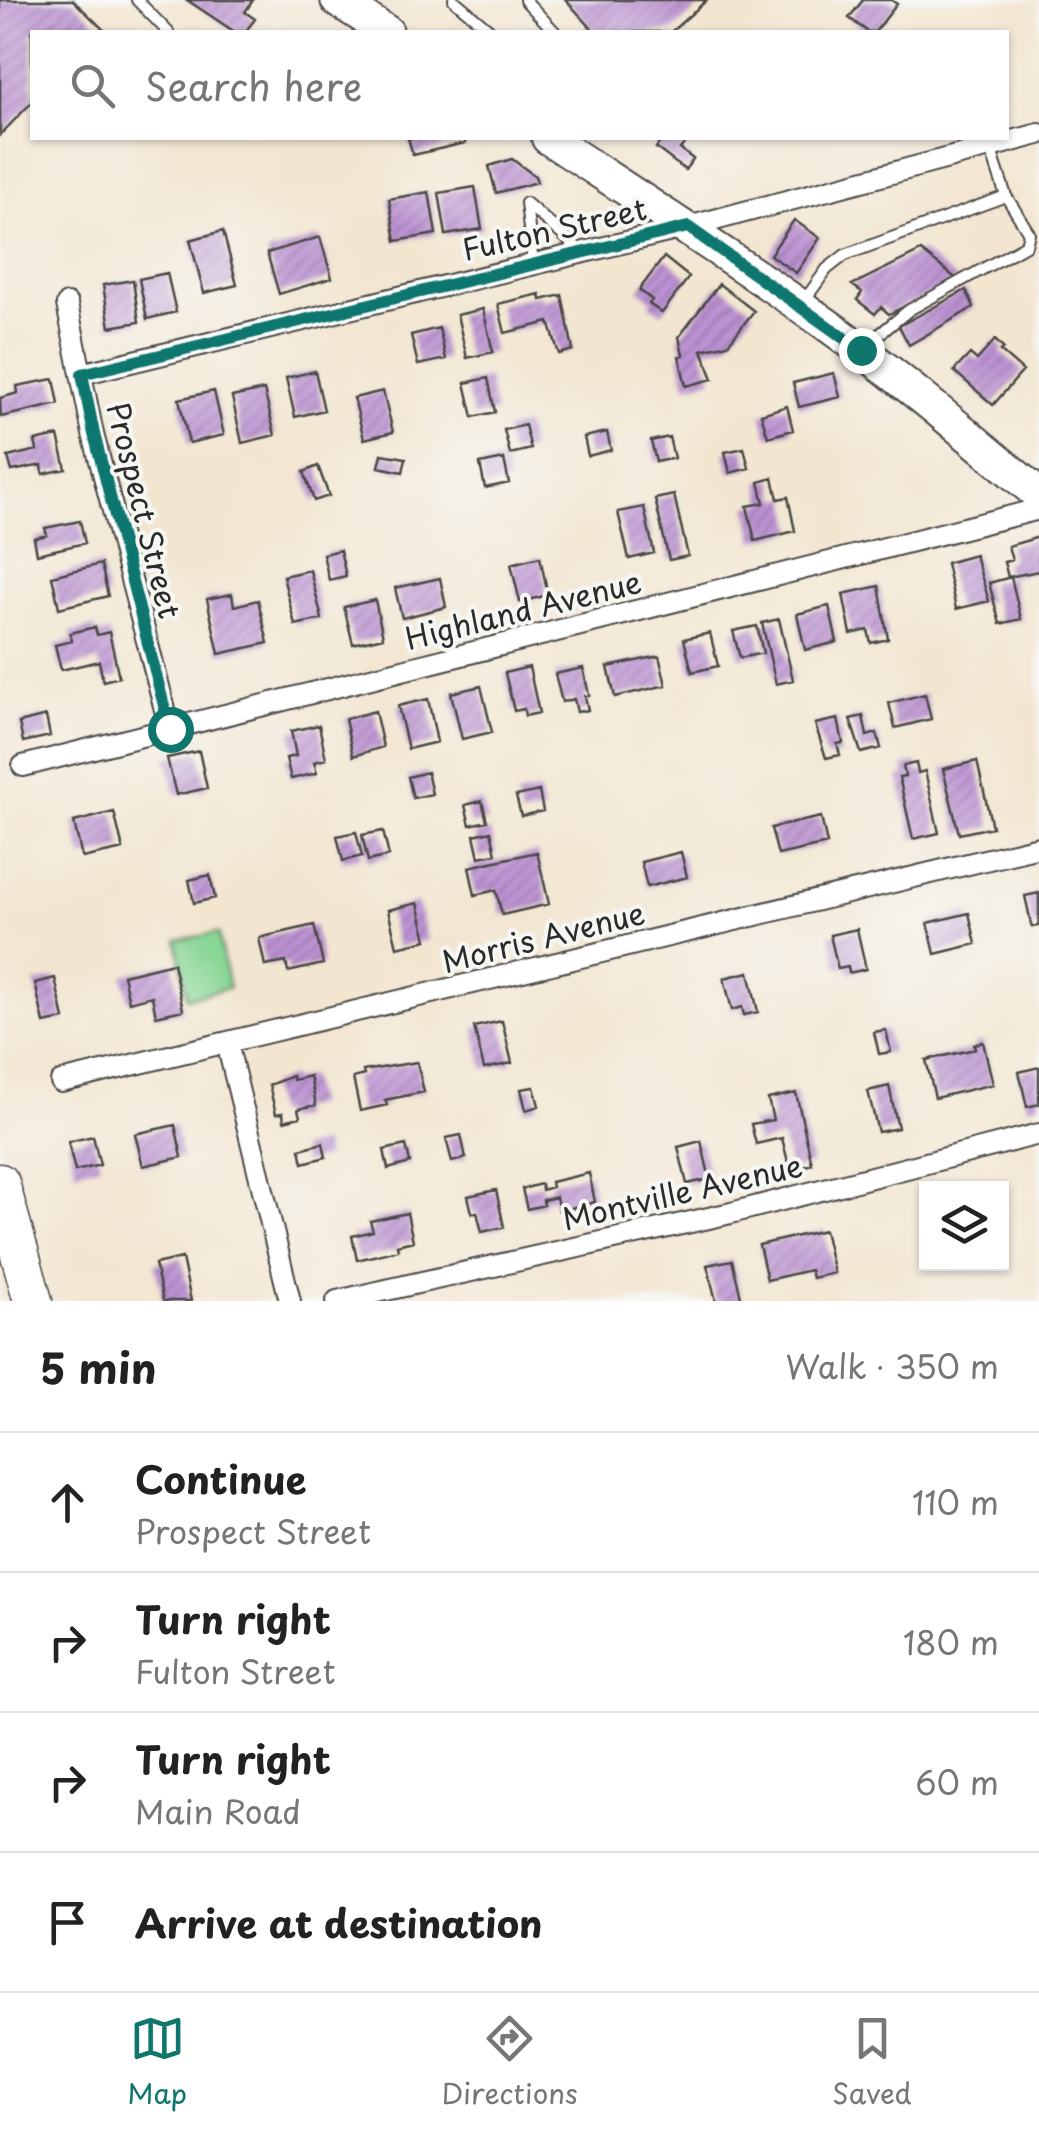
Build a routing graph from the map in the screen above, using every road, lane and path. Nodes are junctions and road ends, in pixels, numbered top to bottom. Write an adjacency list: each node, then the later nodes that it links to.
1 (137, 0): 4 (lane)
2 (454, 0): 5 (lane)
3 (524, 0): 6 (lane)
4 (166, 30)
5 (490, 30)
6 (553, 30)
7 (1039, 134): 9 (street, Fulton Street)
8 (551, 140): 11 (main road)
9 (990, 147): 10 (lane); 11 (street, Fulton Street)
10 (1006, 196): 15 (lane); 16 (lane)
11 (688, 227): 12 (street, Fulton Street); 15 (main road)
12 (583, 252): 13 (street, Fulton Street); 13 (lane)
13 (534, 264): 17 (street, Fulton Street)
14 (67, 304): 17 (street, Prospect Street)
15 (801, 306): 16 (main road)
16 (861, 350): 18 (main road)
17 (82, 374): 20 (street, Prospect Street)
18 (1039, 496)
19 (1039, 509): 20 (street, Highland Avenue)
20 (170, 729): 21 (street, Highland Avenue)
21 (23, 766)
22 (1039, 847): 23 (street, Morris Avenue)
23 (227, 1042): 24 (street, Morris Avenue); 28 (street)
24 (60, 1082)
25 (1039, 1134): 29 (street, Montville Avenue)
26 (0, 1183): 27 (highway)
27 (33, 1301)
28 (290, 1301)
29 (336, 1301)

